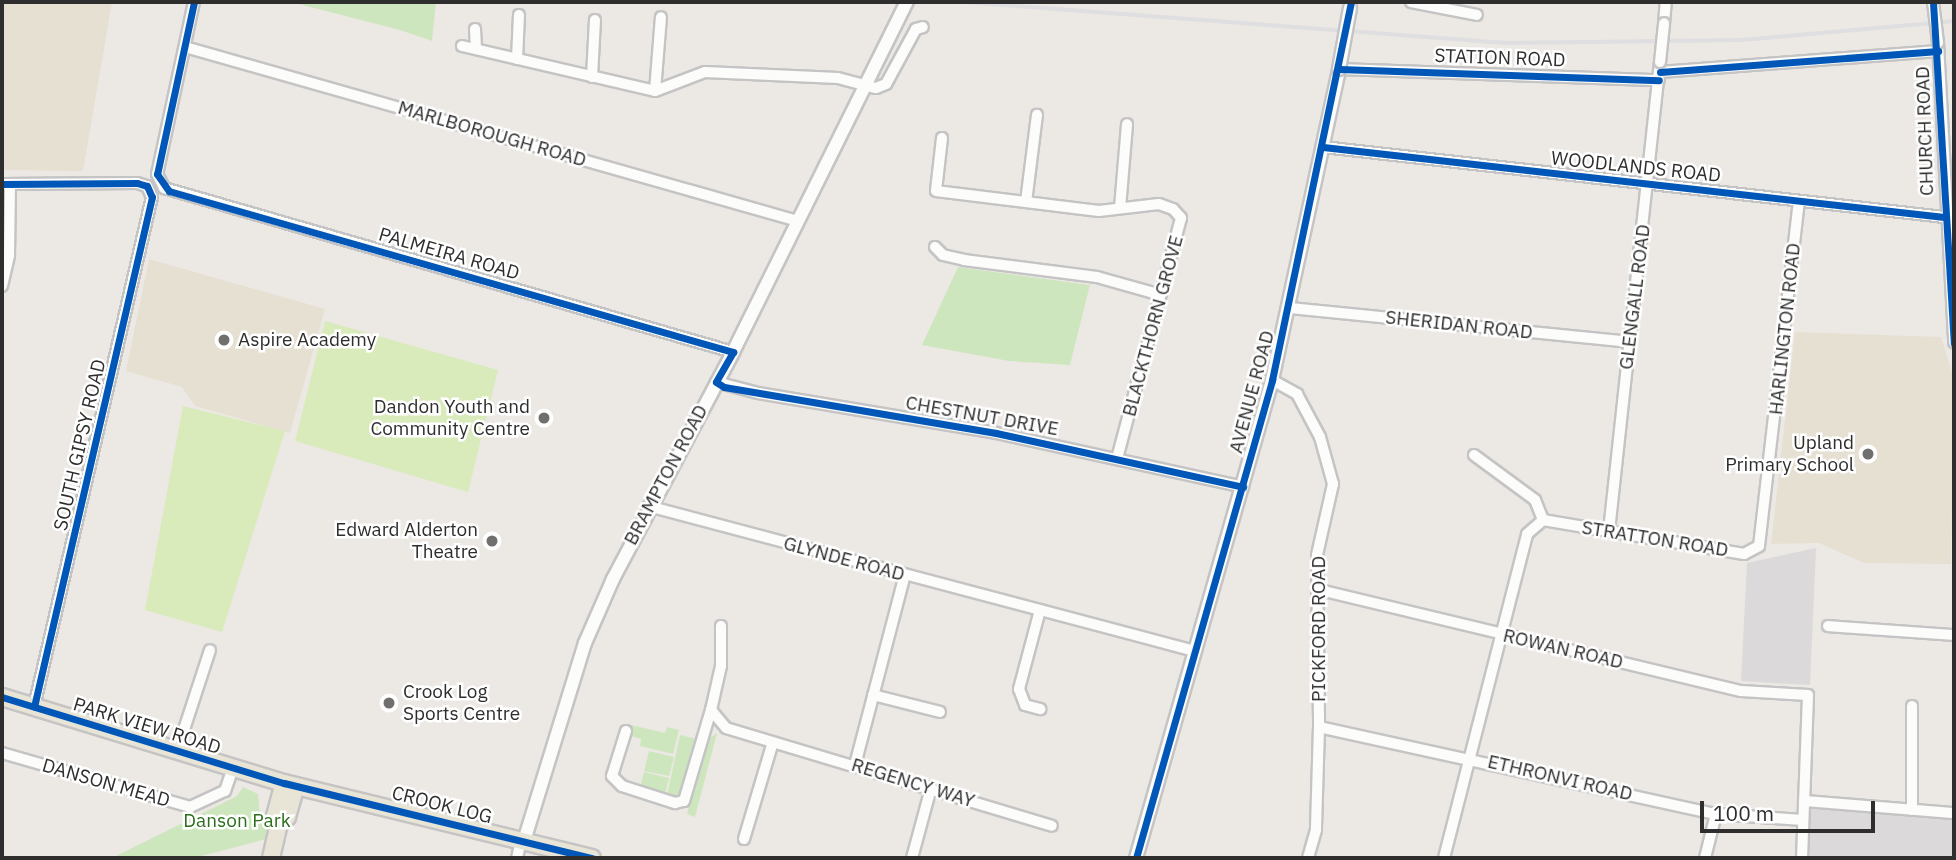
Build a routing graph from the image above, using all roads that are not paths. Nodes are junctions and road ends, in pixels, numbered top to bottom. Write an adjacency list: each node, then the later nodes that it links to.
1 (194, 2): 14 (street)
2 (907, 2): 21 (street, BRAMPTON ROAD)
3 (1411, 2): 8 (street)
4 (1666, 2): 19 (street, GLENGALL ROAD, bridge)
5 (1933, 2): 15 (street, CHURCH ROAD, bridge)
6 (1351, 5): 18 (street, AVENUE ROAD, bridge)
7 (519, 15): 17 (street)
8 (1477, 15)
9 (661, 16): 22 (street)
10 (595, 20): 20 (street)
11 (923, 27): 21 (street)
12 (475, 29): 16 (street)
13 (462, 46): 16 (street)
14 (185, 47): 33 (street, MARLBOROUGH ROAD); 40 (street, PALMEIRA ROAD)
15 (1938, 47): 19 (street, STATION ROAD); 32 (street, CHURCH ROAD)
16 (476, 49): 17 (street)
17 (517, 59): 20 (street)
18 (1339, 69): 19 (street, STATION ROAD); 26 (street, AVENUE ROAD)
19 (1660, 71): 28 (street, GLENGALL ROAD)
20 (593, 77): 22 (street)
21 (864, 88): 22 (street); 33 (street, BRAMPTON ROAD)
22 (655, 90)
23 (1037, 114): 29 (street)
24 (1127, 124): 31 (street)
25 (942, 138): 29 (street, BLACKTHORN GROVE)
26 (1323, 147): 28 (street, WOODLANDS ROAD); 37 (street, AVENUE ROAD)
27 (6, 184): 35 (street); 62 (street, SOUTH GIPSY ROAD)
28 (1649, 184): 30 (street, WOODLANDS ROAD); 38 (street, GLENGALL ROAD)
29 (1026, 202): 31 (street, BLACKTHORN GROVE)
30 (1799, 202): 32 (street, WOODLANDS ROAD); 49 (street, HARLINGTON ROAD)
31 (1119, 208): 36 (street, BLACKTHORN GROVE)
32 (1944, 217): 39 (street, CHURCH ROAD)
33 (798, 221): 40 (street, BRAMPTON ROAD)
34 (934, 247): 36 (street)
35 (2, 286)
36 (1161, 295): 44 (street, BLACKTHORN GROVE)
37 (1290, 308): 38 (street, SHERIDAN ROAD); 41 (street, AVENUE ROAD)
38 (1628, 342): 48 (street, GLENGALL ROAD)
39 (1954, 343)
40 (733, 352): 42 (street, BRAMPTON ROAD)
41 (1272, 380): 45 (street, AVENUE ROAD); 51 (street, PICKFORD ROAD)
42 (716, 382): 44 (street, CHESTNUT DRIVE); 46 (street, BRAMPTON ROAD)
43 (1474, 455): 47 (street)
44 (1117, 458): 45 (street, CHESTNUT DRIVE)
45 (1243, 487): 58 (street, AVENUE ROAD)
46 (648, 506): 50 (street, GLYNDE ROAD); 83 (street, BRAMPTON ROAD)
47 (1543, 520): 48 (street, STRATTON ROAD); 55 (street)
48 (1609, 531): 49 (street, STRATTON ROAD)
49 (1761, 540)
50 (905, 575): 52 (street, GLYNDE ROAD); 59 (street)
51 (1320, 590): 55 (street, ROWAN ROAD); 66 (street, PICKFORD ROAD)
52 (1040, 610): 58 (street, GLYNDE ROAD); 63 (street)
53 (721, 626): 64 (street)
54 (1828, 626): 56 (street)
55 (1501, 634): 71 (street); 76 (street, ROWAN ROAD)
56 (1954, 635)
57 (210, 650): 69 (street, PARK VIEW ROAD)
58 (1195, 651): 88 (street, AVENUE ROAD)
59 (873, 695): 65 (street); 72 (street)
60 (2, 697): 62 (main road, PARK VIEW ROAD)
61 (1912, 706): 77 (street)
62 (34, 707): 69 (main road, PARK VIEW ROAD)
63 (1040, 709)
64 (711, 710): 67 (street); 68 (street, REGENCY WAY)
65 (940, 712)
66 (1319, 727): 71 (street, ETHRONVI ROAD); 89 (street, PICKFORD ROAD)
67 (626, 731)
68 (774, 742): 72 (street, REGENCY WAY); 82 (street)
69 (177, 751): 73 (main road, PARK VIEW ROAD)
70 (2, 754): 73 (street, DANSON MEAD)
71 (1469, 758): 79 (street, ETHRONVI ROAD); 90 (street)
72 (855, 765): 75 (street, REGENCY WAY)
73 (233, 768): 74 (main road, PARK VIEW ROAD)
74 (290, 784): 83 (main road, CROOK LOG); 84 (main road)
75 (930, 788): 81 (street, REGENCY WAY); 87 (street)
76 (1804, 801): 77 (street); 80 (street)
77 (1912, 810): 78 (street)
78 (1954, 813)
79 (1716, 814): 80 (street, ETHRONVI ROAD); 91 (street)
80 (1803, 820): 92 (street)
81 (1052, 825)
82 (744, 839)
83 (523, 841): 85 (street); 86 (main road, CROOK LOG)
84 (271, 858)
85 (517, 858)
86 (593, 858)
87 (912, 858)
88 (1136, 858)
89 (1308, 858)
90 (1444, 858)
91 (1705, 858)
92 (1802, 858)

